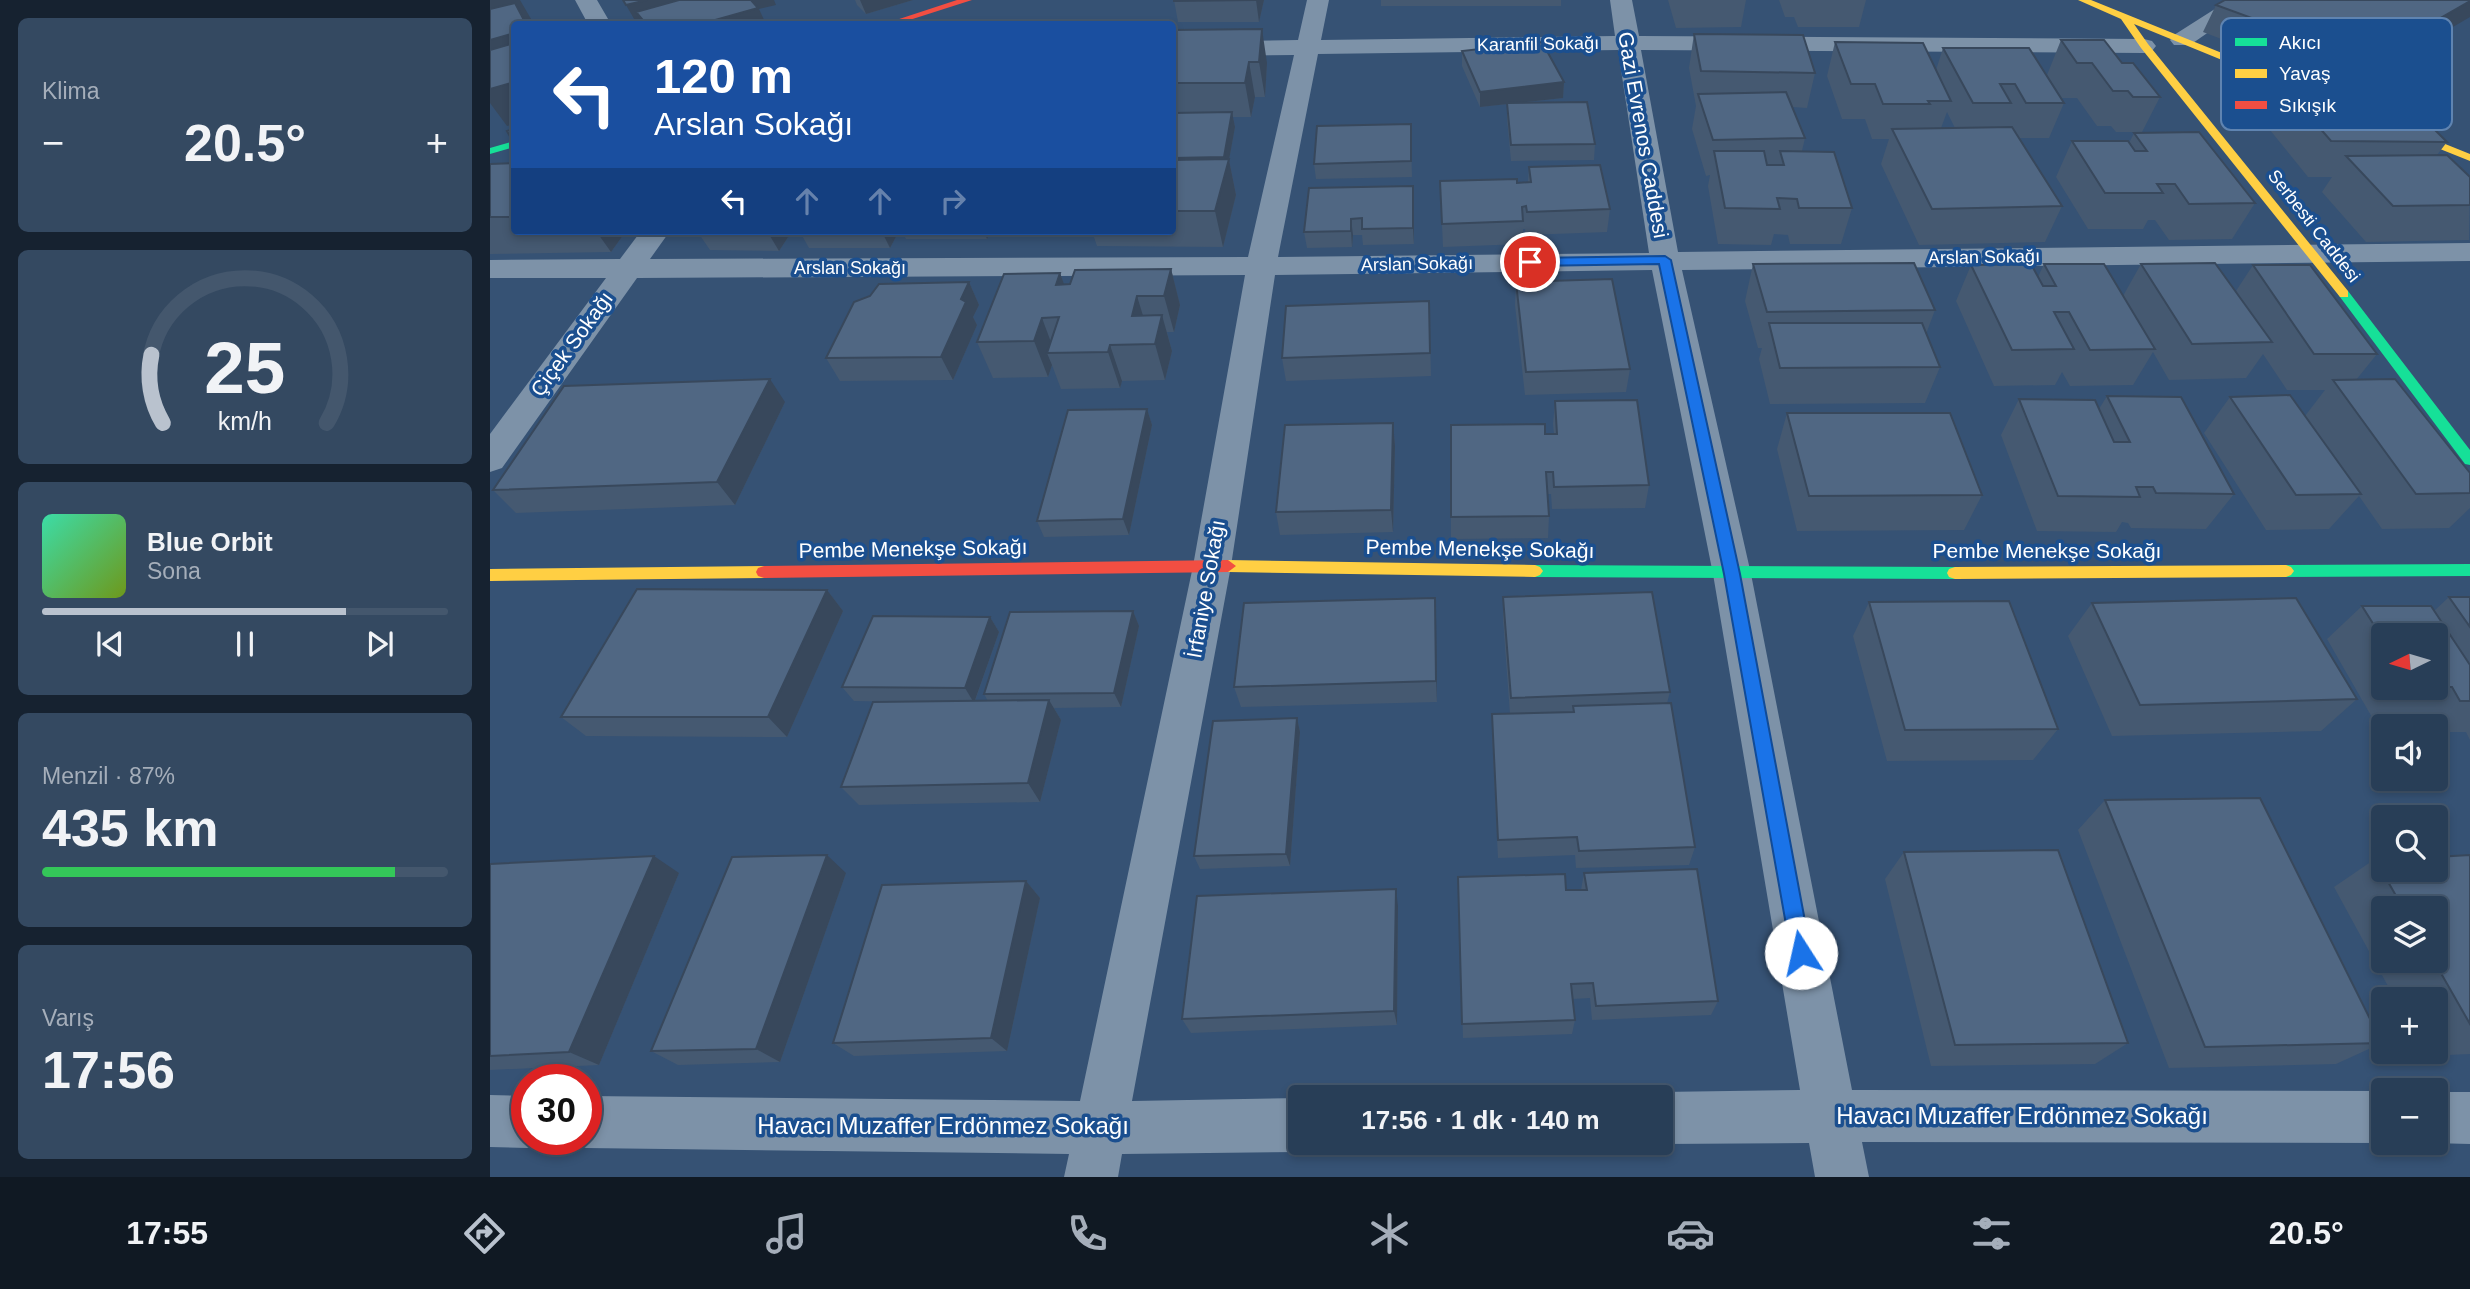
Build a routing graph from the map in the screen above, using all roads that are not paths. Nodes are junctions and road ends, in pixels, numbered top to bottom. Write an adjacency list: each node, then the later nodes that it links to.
1 (586, 0): 8 (street)
2 (967, 0): 9 (street)
3 (1318, 0): 13 (street, İrfaniye Sokağı)
4 (1621, 0): 11 (street, Gazi Evrenos Caddesi)
5 (2083, 0): 7 (street)
6 (2244, 0): 10 (street)
7 (2126, 19): 10 (street); 12 (street, Serbesti Caddesi)
8 (596, 21)
9 (899, 21)
10 (2182, 40): 15 (street)
11 (1627, 43): 12 (street, Karanfil Sokağı); 13 (street, Karanfil Sokağı); 23 (street, Gazi Evrenos Caddesi)
12 (2144, 46): 22 (street, Serbesti Caddesi)
13 (1310, 47): 14 (street, Karanfil Sokağı); 24 (street, İrfaniye Sokağı)
14 (1176, 49)
15 (2221, 56)
16 (2402, 130): 19 (street)
17 (511, 145): 18 (street)
18 (490, 151)
19 (2470, 158)
20 (653, 235): 26 (street, Çiçek Sokağı)
21 (2470, 252): 22 (street, Arslan Sokağı)
22 (2313, 254): 23 (street, Arslan Sokağı); 28 (street, Serbesti Caddesi)
23 (1665, 260): 24 (street, Arslan Sokağı); 31 (street, Gazi Evrenos Caddesi)
24 (1261, 266): 26 (street, Arslan Sokağı); 29 (street, İrfaniye Sokağı)
25 (490, 269): 26 (street, Arslan Sokağı)
26 (626, 270): 27 (street, Çiçek Sokağı)
27 (490, 458)
28 (2470, 460)
29 (1212, 566): 31 (street, Pembe Menekşe Sokağı); 32 (street, Pembe Menekşe Sokağı); 42 (street, İrfaniye Sokağı)
30 (2470, 570): 31 (street, Pembe Menekşe Sokağı)
31 (1732, 574): 33 (street, Gazi Evrenos Caddesi)
32 (490, 575)
33 (1831, 1116): 34 (street, Havacı Muzaffer Erdönmez Sokağı); 35 (street, Havacı Muzaffer Erdönmez Sokağı); 43 (street, Gazi Evrenos Caddesi)
34 (2371, 1117)
35 (1673, 1118)
36 (2448, 1118): 37 (street)
37 (2470, 1118)
38 (490, 1121): 39 (street)
39 (511, 1122)
40 (602, 1123): 42 (street, Havacı Muzaffer Erdönmez Sokağı)
41 (1288, 1127): 42 (street, Havacı Muzaffer Erdönmez Sokağı)
42 (1096, 1152)
43 (1842, 1177)

